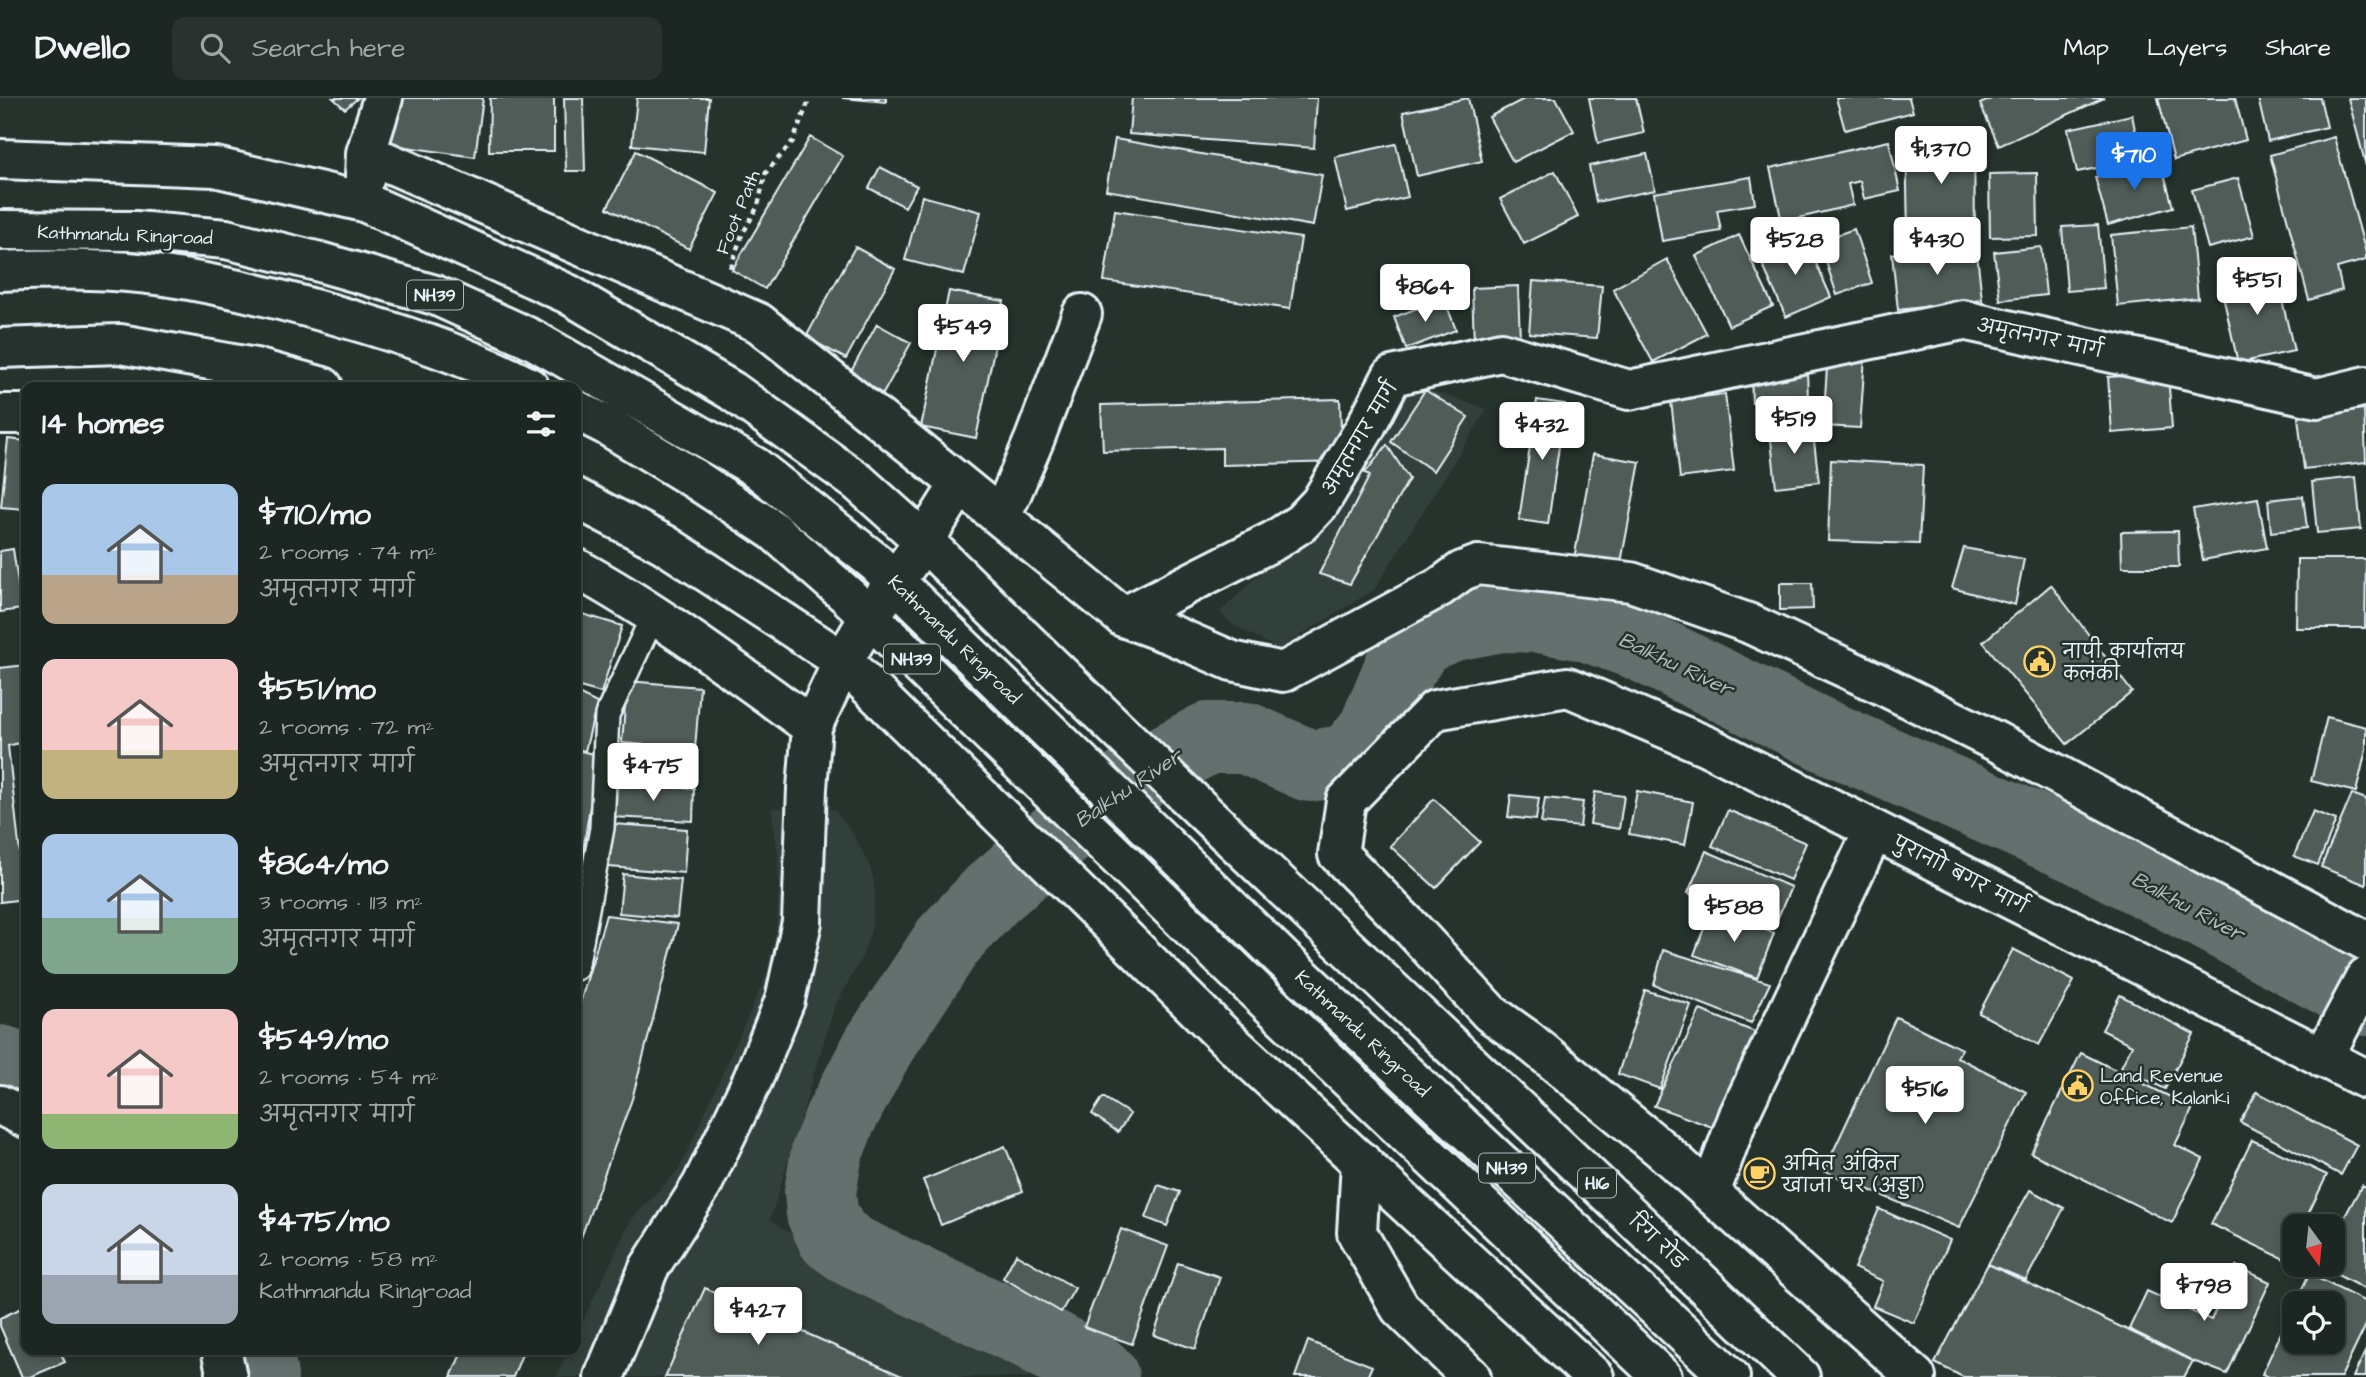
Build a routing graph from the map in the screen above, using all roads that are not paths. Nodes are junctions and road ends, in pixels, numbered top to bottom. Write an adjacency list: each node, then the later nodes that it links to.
1 (383, 98): 2 (main road)
2 (366, 153): 4 (main road); 15 (main road)
3 (0, 159): 4 (main road, रिंग रोड)
4 (364, 202): 18 (main road, रिंग रोड)
5 (0, 230): 20 (main road, Kathmandu Ringroad / NH39)
6 (0, 271): 10 (main road, Kathmandu Ringroad / NH39)
7 (1083, 314): 17 (main road)
8 (0, 348): 9 (main road)
9 (305, 382)
10 (519, 382)
11 (2366, 386): 23 (main road, अमृतनगर मार्ग)
12 (581, 412): 22 (main road, NH39)
13 (0, 414): 14 (main road)
14 (21, 414)
15 (960, 484): 17 (main road); 18 (main road)
16 (581, 501): 24 (main road)
17 (999, 515): 23 (main road)
18 (925, 541): 20 (main road); 43 (main road, रिंग रोड / H16)
19 (581, 571): 21 (main road)
20 (894, 581): 22 (main road); 42 (main road, Kathmandu Ringroad / NH39)
21 (654, 614): 25 (main road); 27 (lane)
22 (870, 616): 24 (main road); 41 (main road, NH39)
23 (1123, 617): 28 (main road)
24 (843, 662): 25 (main road); 34 (main road)
25 (812, 727): 38 (main road)
26 (1874, 830): 30 (main road, पुरानाो बगर मार्ग); 35 (main road, पुरानाो बगर मार्ग); 35 (main road)
27 (581, 941)
28 (2366, 941)
29 (2366, 977): 30 (main road)
30 (2329, 1048): 31 (main road, पुरानाो बगर मार्ग)
31 (2366, 1079)
32 (0, 1105): 33 (main road)
33 (21, 1116)
34 (1361, 1161): 39 (main road); 40 (main road)
35 (1710, 1193): 44 (main road)
36 (222, 1355): 37 (main road)
37 (227, 1377)
38 (604, 1377)
39 (1471, 1377)
40 (1594, 1377)
41 (1662, 1377)
42 (1730, 1377)
43 (1800, 1377)
44 (1916, 1377)

